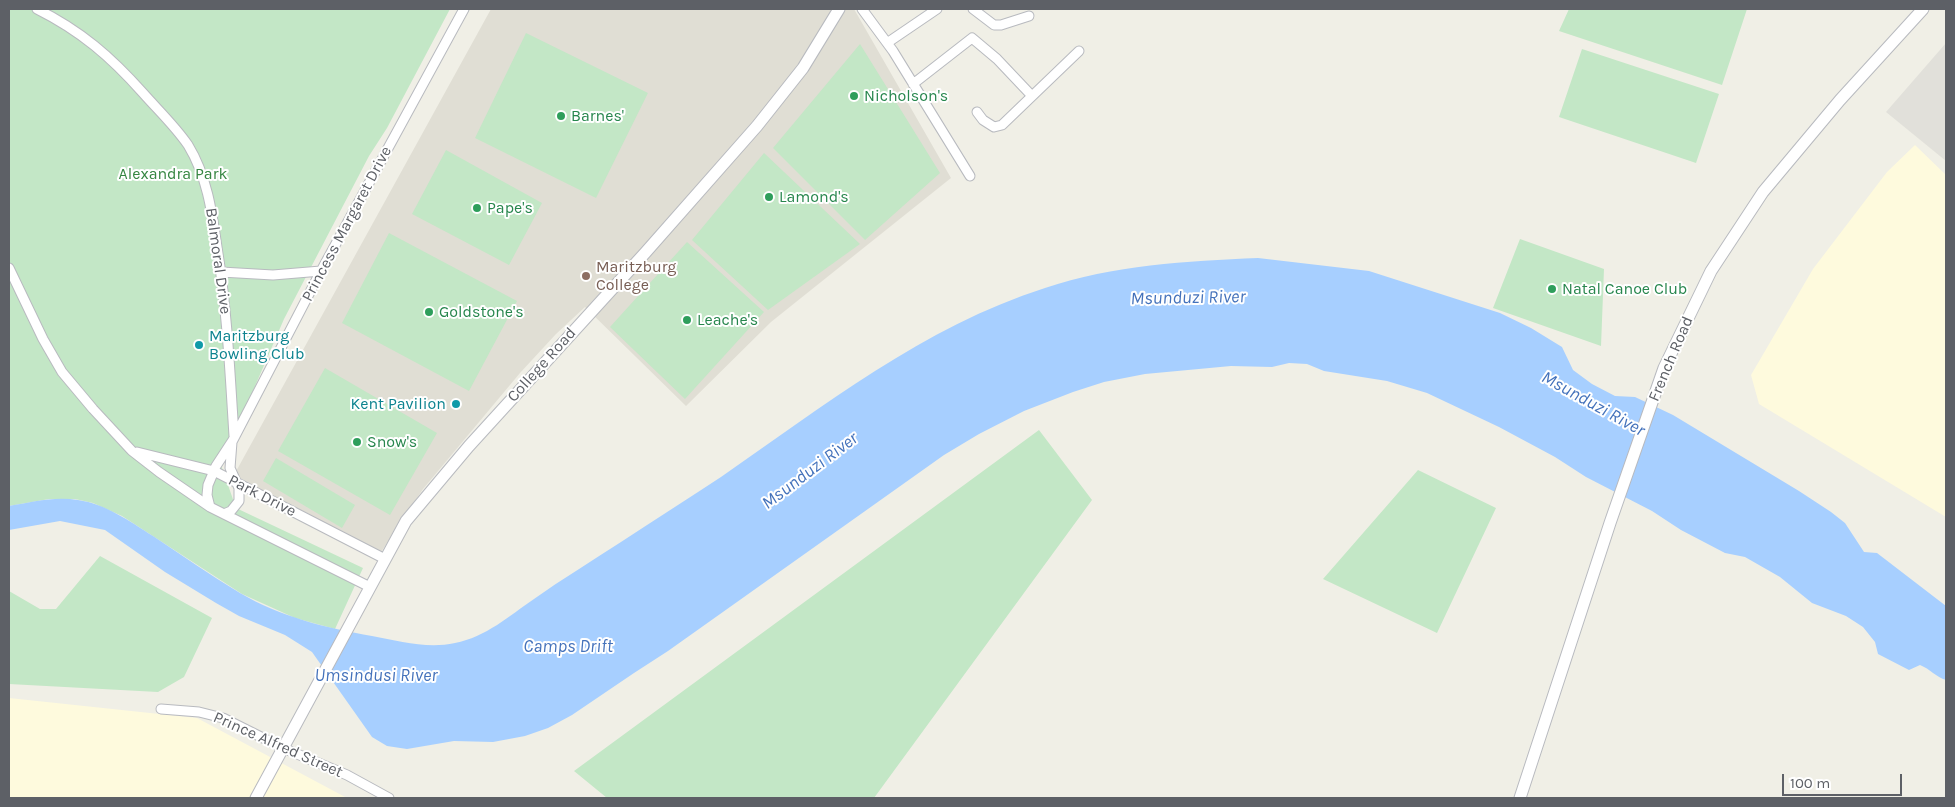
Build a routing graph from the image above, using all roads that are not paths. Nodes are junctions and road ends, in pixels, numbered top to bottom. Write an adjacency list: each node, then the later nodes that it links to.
1 (37, 9): 17 (street, Balmoral Drive)
2 (464, 9): 16 (street, Princess Margaret Drive)
3 (839, 9): 24 (street, College Road)
4 (862, 9): 9 (street)
5 (937, 9): 9 (street)
6 (973, 9): 8 (street)
7 (1923, 9): 30 (street, French Road)
8 (1028, 16)
9 (887, 43): 11 (street)
10 (1078, 51): 12 (street)
11 (913, 84): 12 (street); 14 (street)
12 (1032, 96): 13 (street)
13 (977, 112)
14 (970, 176)
15 (9, 268): 19 (street, Park Drive)
16 (321, 271): 17 (street); 18 (street, Princess Margaret Drive)
17 (221, 272): 18 (street, Balmoral Drive)
18 (233, 438): 20 (street, Princess Margaret Drive); 21 (street, Princess Margaret Drive)
19 (132, 451): 20 (street, Park Drive); 22 (street, Park Drive)
20 (214, 472): 21 (street, Park Drive); 22 (street)
21 (235, 481): 23 (street); 24 (street, Park Drive)
22 (210, 507): 23 (street, Park Drive)
23 (224, 514): 25 (street, Park Drive)
24 (385, 559): 25 (street, College Road)
25 (370, 588): 27 (street, College Road)
26 (161, 709): 27 (street, Prince Alfred Street)
27 (283, 748): 28 (street, College Road); 29 (street, Prince Alfred Street)
28 (256, 798)
29 (389, 798)
30 (1520, 798)

